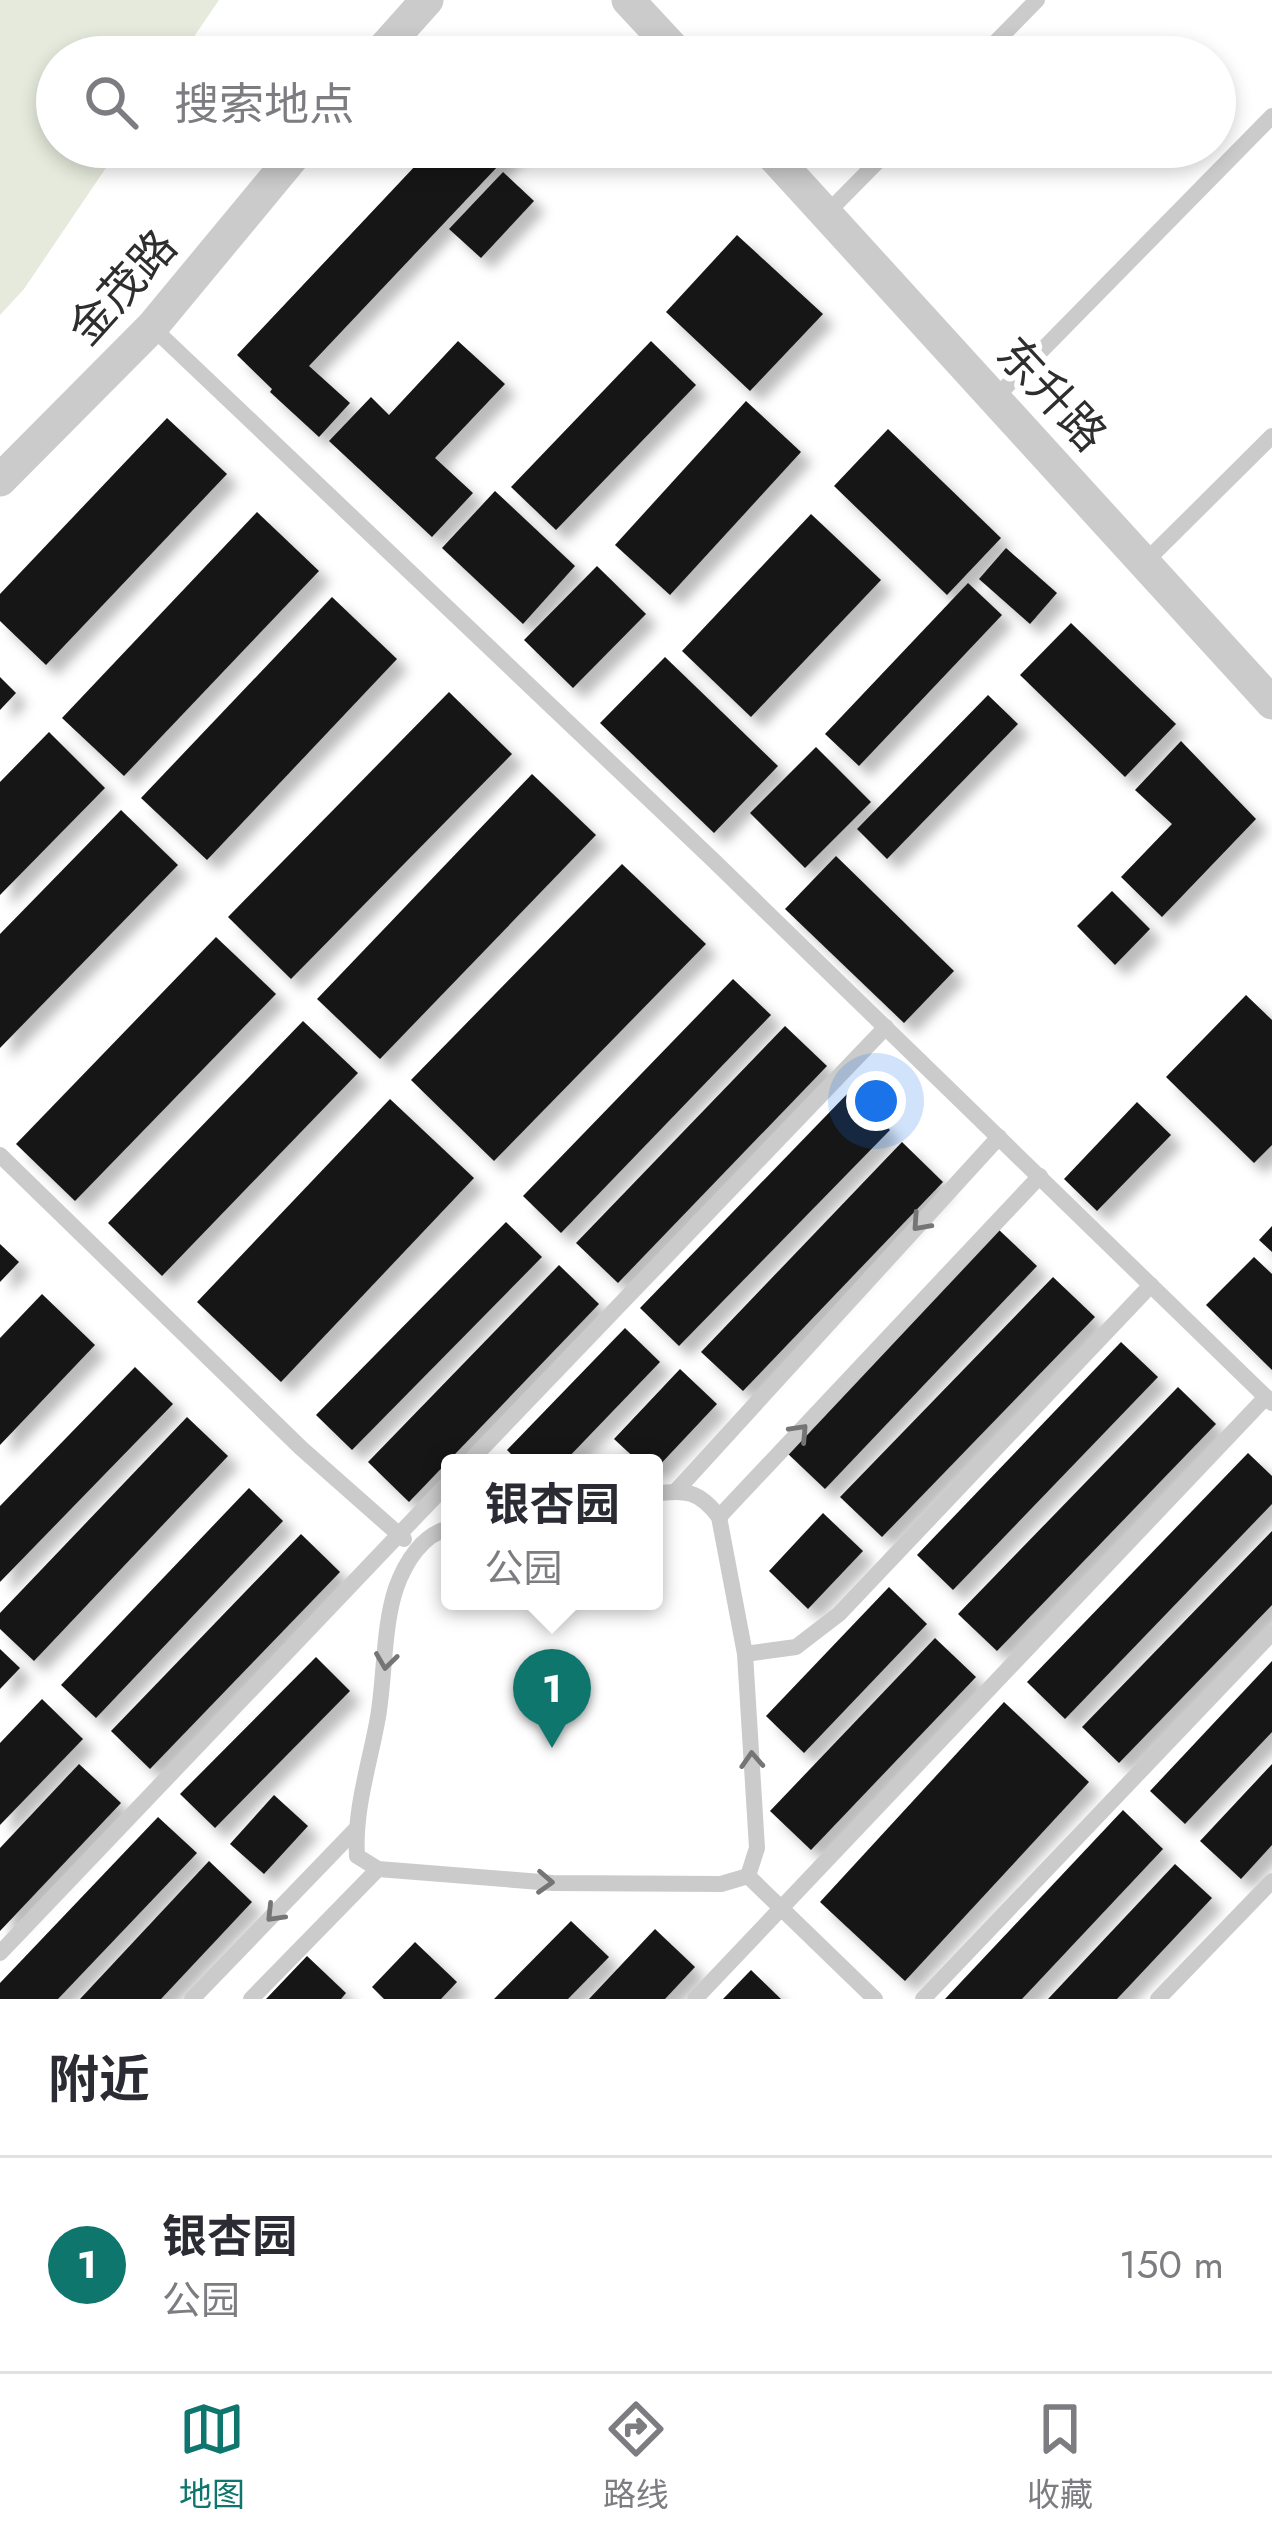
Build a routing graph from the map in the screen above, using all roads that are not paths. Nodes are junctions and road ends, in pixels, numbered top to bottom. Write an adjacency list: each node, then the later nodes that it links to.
1 (427, 0): 4 (street)
2 (628, 0): 5 (street)
3 (1037, 0): 6 (lane)
4 (395, 36)
5 (661, 36)
6 (1002, 36)
7 (1272, 116): 8 (lane)
8 (1236, 153)
9 (284, 168): 14 (street, 金茂路)
10 (784, 168): 13 (street, 东升路)
11 (871, 168): 13 (lane)
12 (1221, 168): 15 (lane)
13 (826, 213): 15 (street, 东升路)
14 (152, 327): 17 (street, 金茂路); 20 (lane)
15 (994, 398): 18 (street, 东升路)
16 (1272, 436): 18 (lane)
17 (0, 480)
18 (1146, 561): 19 (street, 东升路)
19 (1272, 703)
20 (886, 1027): 21 (lane); 26 (lane)
21 (999, 1137): 23 (lane); 28 (lane, one-way to 28)
22 (0, 1155): 32 (lane)
23 (1040, 1176): 24 (lane); 30 (lane, one-way to 23)
24 (1151, 1285): 25 (lane); 35 (lane)
25 (1269, 1400): 40 (lane)
26 (477, 1454)
27 (441, 1491): 32 (lane)
28 (676, 1491): 29 (lane); 30 (lane)
29 (663, 1493)
30 (719, 1517): 35 (lane)
31 (441, 1530): 33 (lane)
32 (399, 1535): 33 (lane); 41 (lane)
33 (415, 1550): 36 (lane, one-way to 36)
34 (1272, 1633): 46 (lane)
35 (745, 1654): 38 (lane, one-way to 35)
36 (356, 1830): 37 (lane); 42 (lane, one-way to 42)
37 (378, 1869): 38 (lane, one-way to 38); 43 (lane)
38 (748, 1876): 40 (lane)
39 (1272, 1880): 47 (lane)
40 (782, 1908): 44 (lane); 45 (lane)
41 (0, 1953)
42 (192, 1999)
43 (251, 1999)
44 (695, 1999)
45 (875, 1999)
46 (923, 1999)
47 (1158, 1999)

